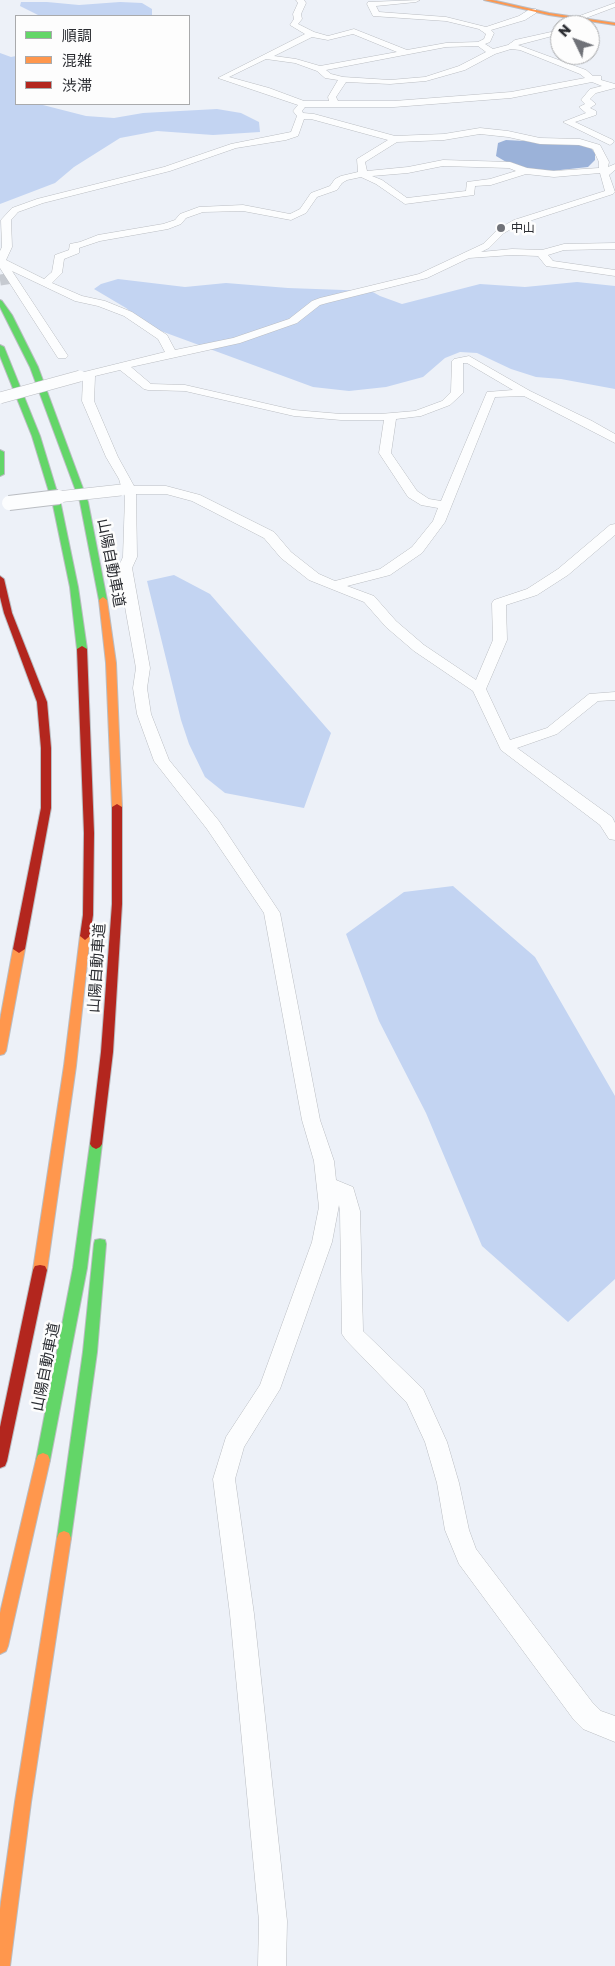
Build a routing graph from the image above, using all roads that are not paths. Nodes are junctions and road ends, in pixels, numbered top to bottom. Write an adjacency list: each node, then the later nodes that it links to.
1 (300, 0): 13 (street)
2 (362, 0): 3 (main road)
3 (379, 0)
4 (416, 0): 12 (street)
5 (486, 0): 7 (main road)
6 (615, 5): 9 (street)
7 (533, 11): 8 (main road); 12 (street)
8 (554, 15)
9 (586, 15)
10 (600, 22): 11 (main road)
11 (615, 24)
12 (487, 29): 15 (street)
13 (311, 34): 18 (street); 19 (street)
14 (550, 34): 16 (street)
15 (480, 44): 17 (street); 18 (street)
16 (511, 47): 17 (street); 22 (street)
17 (492, 52): 23 (street)
18 (408, 53): 20 (street)
19 (267, 57): 20 (street); 26 (street)
20 (320, 69): 23 (street)
21 (615, 77): 22 (street)
22 (590, 78): 24 (street); 27 (street)
23 (344, 79): 27 (street)
24 (611, 86): 31 (street)
25 (301, 94): 26 (street)
26 (288, 98): 28 (street)
27 (334, 103): 28 (street)
28 (303, 104): 29 (street)
29 (301, 116): 30 (street); 39 (street)
30 (395, 139): 32 (street); 35 (street)
31 (613, 142): 32 (street)
32 (597, 147): 33 (street)
33 (608, 169): 34 (street); 38 (street)
34 (524, 171): 35 (street); 35 (street)
35 (363, 174): 41 (street)
36 (615, 246): 37 (street)
37 (542, 253): 38 (street); 40 (street)
38 (464, 257): 44 (street)
39 (0, 261): 41 (street); 45 (street)
40 (615, 273)
41 (45, 284): 44 (street)
42 (0, 302): 65 (main road, 山陽自動車道)
43 (0, 347): 69 (main road, 山陽自動車道)
44 (171, 354): 46 (street)
45 (62, 356)
46 (124, 367): 47 (street); 50 (street)
47 (85, 375): 49 (street, bridge); 54 (street)
48 (526, 392): 50 (street); 51 (street); 56 (street)
49 (0, 398)
50 (391, 416): 56 (street)
51 (615, 439)
52 (0, 452): 53 (main road)
53 (0, 474)
54 (126, 490): 55 (street, bridge); 59 (street); 67 (street)
55 (5, 504)
56 (445, 506): 59 (street)
57 (615, 528): 60 (street)
58 (0, 579): 64 (main road)
59 (334, 585): 60 (street)
60 (479, 689): 62 (street)
61 (615, 696): 62 (street)
62 (506, 746): 63 (street)
63 (615, 835)
64 (0, 1051)
65 (107, 1052): 66 (main road); 72 (main road, 山陽自動車道)
66 (106, 1160)
67 (327, 1185): 73 (street); 75 (street)
68 (101, 1234): 74 (main road)
69 (37, 1288): 70 (main road); 71 (main road, 山陽自動車道)
70 (11, 1349)
71 (0, 1461)
72 (0, 1646)
73 (615, 1729)
74 (1, 1966)
75 (272, 1966)

